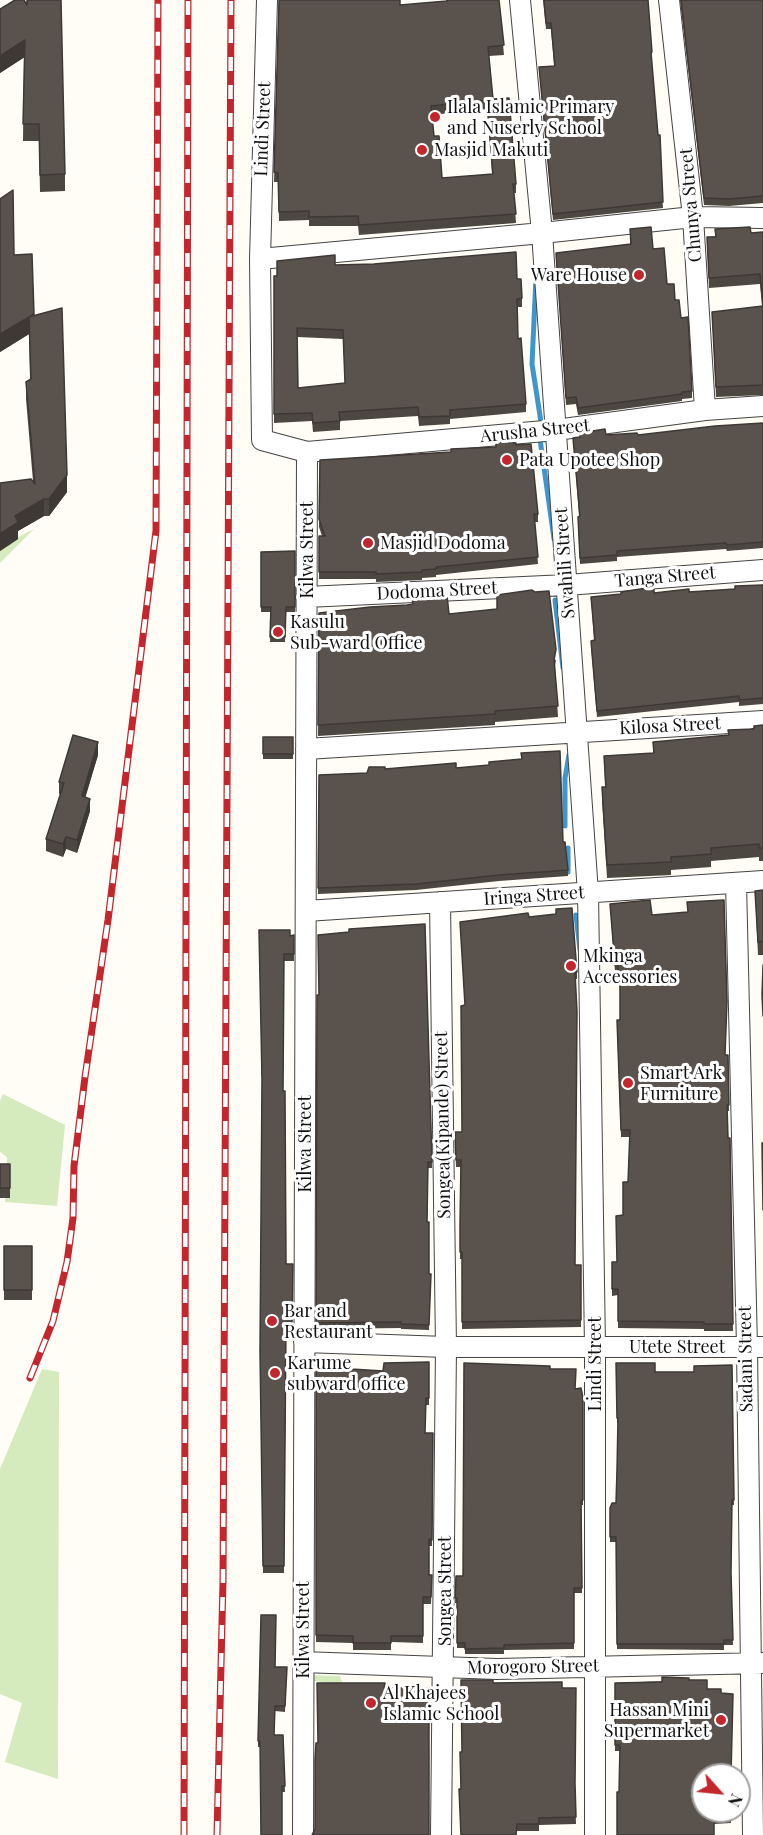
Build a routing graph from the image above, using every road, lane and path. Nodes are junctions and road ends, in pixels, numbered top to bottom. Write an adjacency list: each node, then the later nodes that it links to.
1 (267, 0): 7 (street, Lindi Street)
2 (520, 0): 6 (street)
3 (669, 0): 4 (street, Chunya Street)
4 (693, 217): 5 (street); 6 (street); 9 (street, Chunya Street)
5 (763, 218)
6 (542, 233): 7 (street); 10 (street, Swahili Street)
7 (260, 259): 11 (street, Lindi Street)
8 (763, 406): 9 (street, Arusha Street)
9 (705, 410): 10 (street, Arusha Street)
10 (556, 430): 11 (street, Arusha Street); 13 (street, Swahili Street)
11 (307, 452): 14 (street, Kilwa Street)
12 (763, 570): 13 (street, Tanga Street)
13 (567, 585): 14 (street, Dodoma Street); 16 (street, Swahili Street)
14 (306, 597): 17 (street, Kilwa Street)
15 (763, 721): 16 (street, Kilosa Street)
16 (577, 732): 17 (street, Kilosa Street); 20 (street, Swahili Street)
17 (306, 749): 22 (street, Kilwa Street)
18 (763, 881): 19 (street, Iringa Street)
19 (736, 883): 20 (street, Iringa Street); 26 (street, Sadani Street)
20 (588, 892): 21 (street, Iringa Street); 25 (street, Lindi Street)
21 (440, 902): 22 (street, Iringa Street); 24 (street, Songea(Kipande) Street)
22 (306, 911): 23 (street, Kilwa Street)
23 (304, 1342): 24 (street, Utete Street); 27 (street, Kilwa Street)
24 (446, 1347): 25 (street, Utete Street); 30 (street, Songea Street)
25 (595, 1347): 26 (street, Utete Street); 29 (street, Lindi Street)
26 (755, 1347): 28 (street, Sadani Street)
27 (302, 1662): 30 (street, Morogoro Street); 31 (street, Kilwa Street)
28 (756, 1663): 29 (street, Morogoro Street); 34 (street, Sadani Street)
29 (595, 1666): 30 (street, Morogoro Street); 33 (street, Lindi Street)
30 (444, 1668): 32 (street, Songea Street)
31 (303, 1835)
32 (441, 1835)
33 (595, 1835)
34 (753, 1835)

